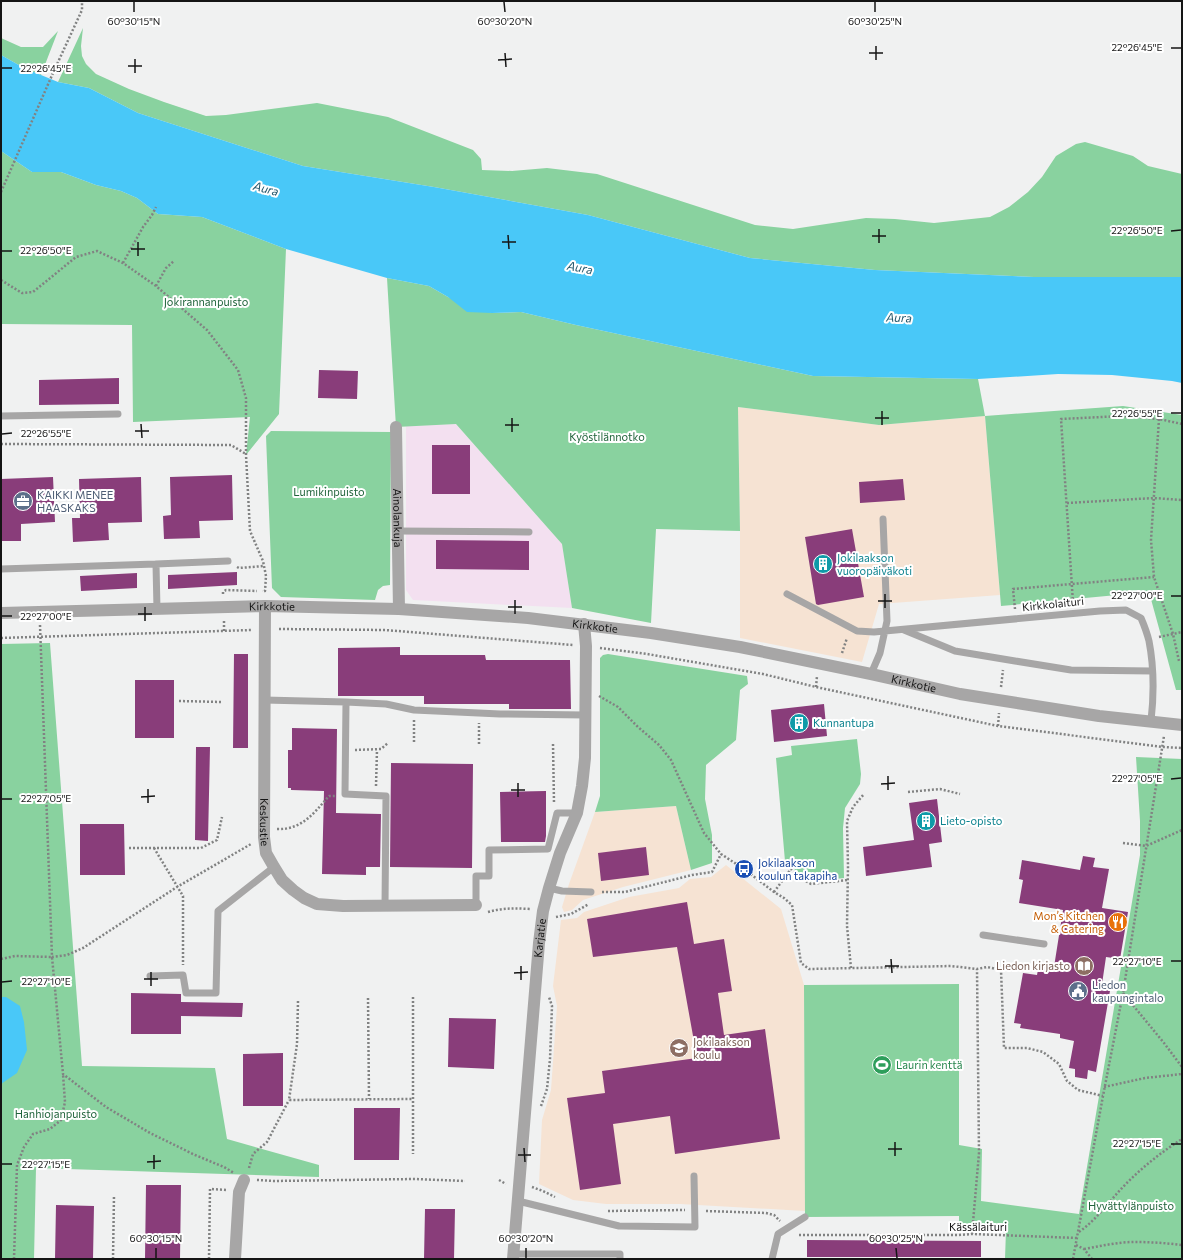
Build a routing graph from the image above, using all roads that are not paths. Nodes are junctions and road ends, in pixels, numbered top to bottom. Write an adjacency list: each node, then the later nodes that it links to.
1 (118, 414): 2 (lane)
2 (1, 416)
3 (396, 427): 5 (street, Ainolankuja)
4 (883, 519): 17 (lane)
5 (398, 531): 6 (lane); 13 (street, Ainolankuja)
6 (529, 532)
7 (228, 561): 8 (lane)
8 (156, 564): 9 (lane); 12 (lane)
9 (1, 569)
10 (787, 594): 17 (lane, Kirkkolaituri)
11 (265, 606): 12 (street, Kirkkotie); 13 (street, Kirkkotie); 20 (street, Keskustie)
12 (157, 609): 14 (street, Kirkkotie)
13 (399, 609): 15 (street, Kirkkotie)
14 (1, 613)
15 (584, 624): 19 (street, Kirkkotie); 22 (street, Karjatie)
16 (903, 630): 17 (lane, Kirkkolaituri); 18 (lane); 18 (lane, Kirkkolaituri)
17 (884, 632): 19 (lane)
18 (1152, 671): 23 (lane, Kirkkolaituri)
19 (871, 674): 23 (street, Kirkkotie)
20 (264, 700): 21 (lane); 26 (street, Keskustie)
21 (346, 702): 22 (lane); 30 (lane)
22 (585, 715): 25 (street, Karjatie)
23 (1151, 721): 24 (street, Kirkkotie)
24 (1182, 725)
25 (577, 813): 27 (street, Karjatie); 29 (lane)
26 (274, 868): 30 (street, Keskustie); 33 (lane)
27 (549, 888): 28 (lane); 36 (street, Karjatie)
28 (591, 892)
29 (476, 905): 30 (street, Keskustie)
30 (385, 906)
31 (983, 934): 32 (lane)
32 (1044, 944)
33 (150, 976)
34 (694, 1176): 36 (lane)
35 (244, 1180): 40 (street)
36 (518, 1201): 38 (street, Karjatie)
37 (805, 1217): 42 (lane)
38 (513, 1256): 39 (lane)
39 (563, 1257): 41 (lane)
40 (235, 1259)
41 (620, 1259)
42 (772, 1259)

